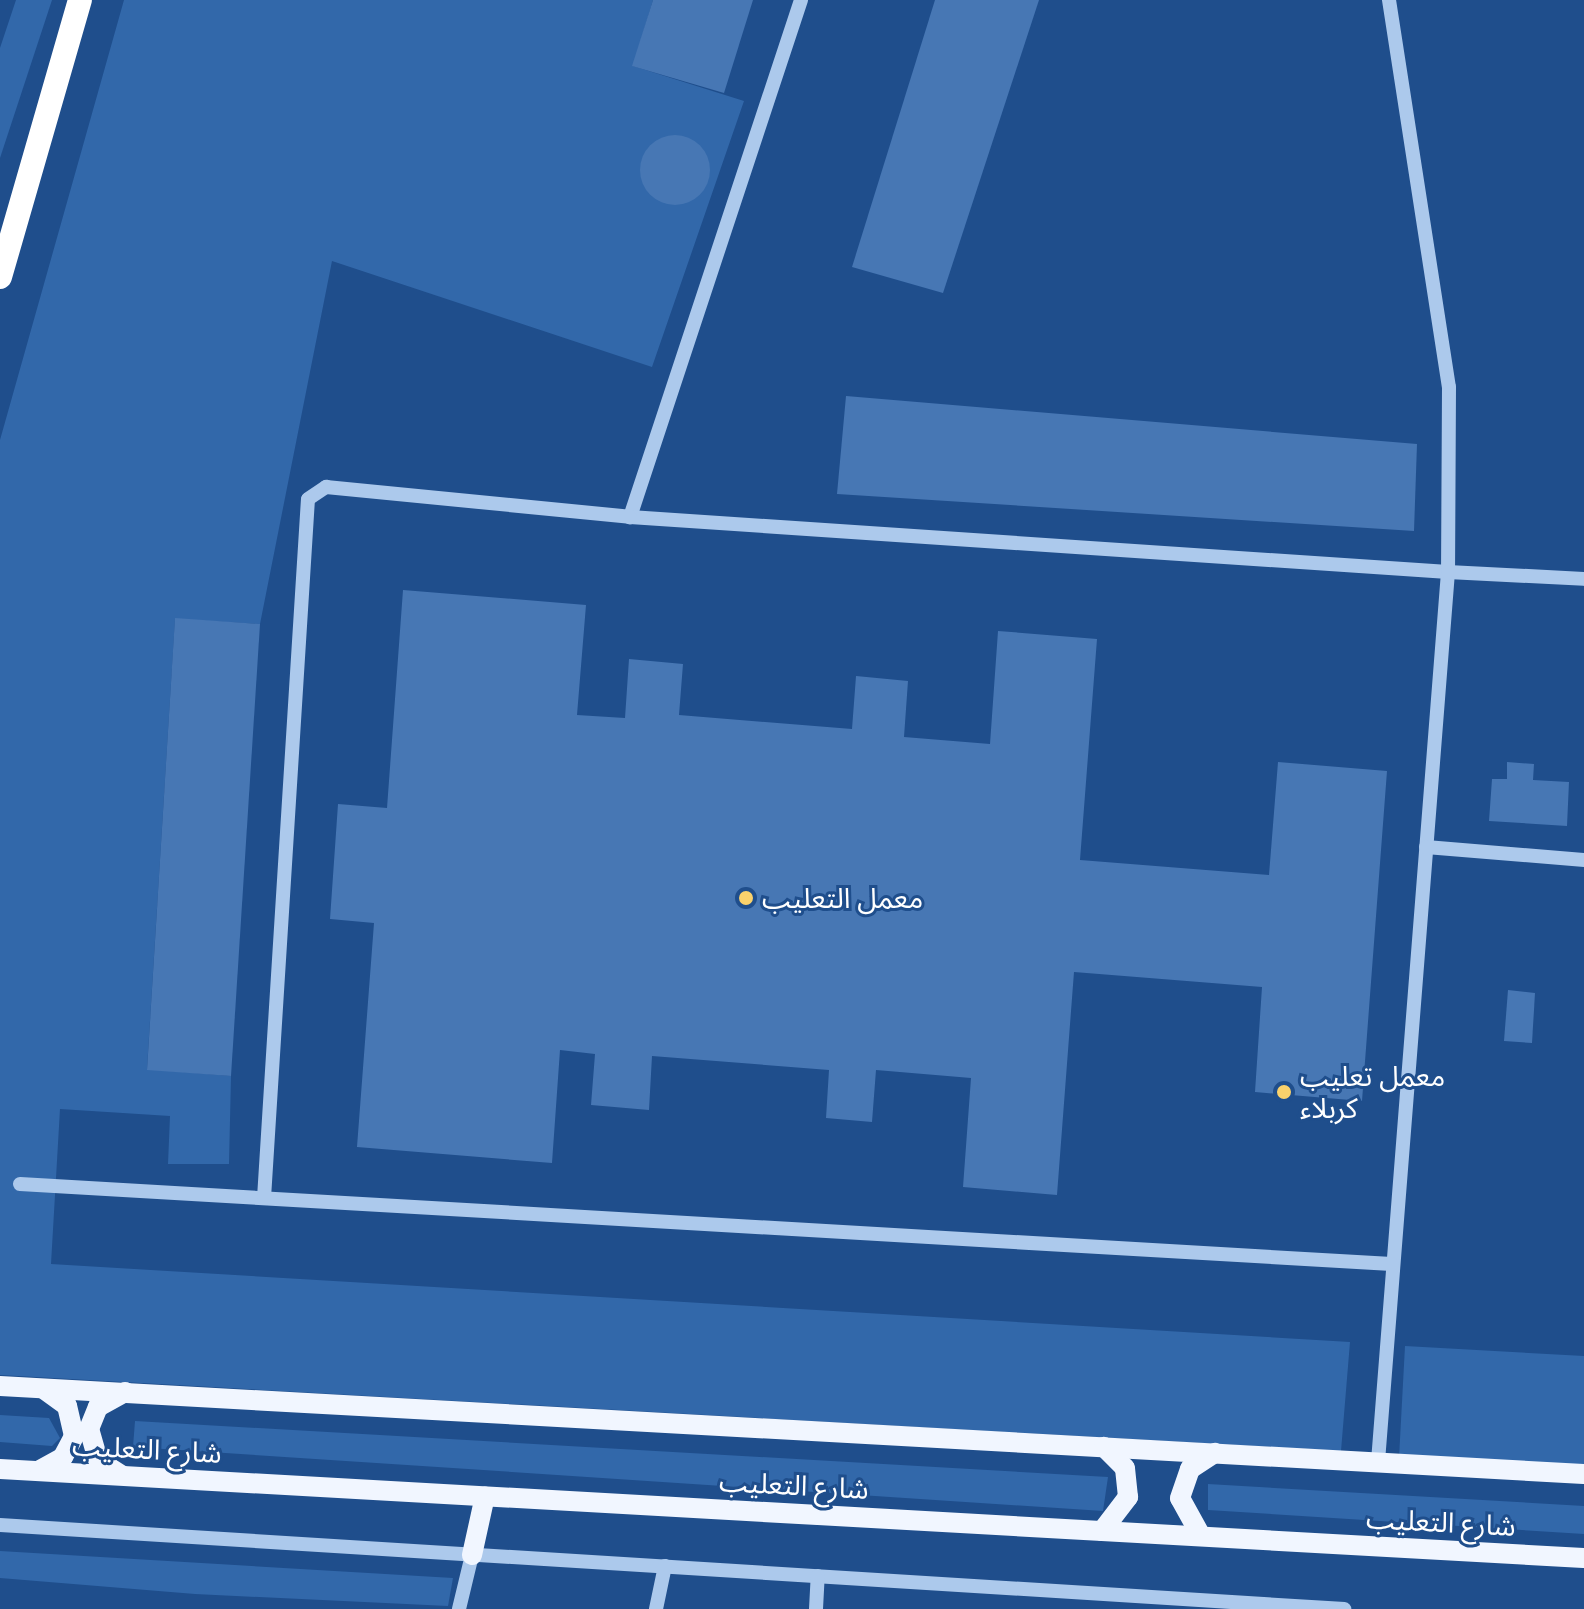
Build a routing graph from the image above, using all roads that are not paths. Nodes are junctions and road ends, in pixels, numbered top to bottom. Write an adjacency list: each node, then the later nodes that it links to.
1 (80, 0): 4 (highway)
2 (801, 0): 5 (street)
3 (1389, 0): 6 (street)
4 (0, 277)
5 (630, 517): 6 (street); 11 (street)
6 (1448, 572): 7 (street); 8 (street)
7 (1584, 579)
8 (1426, 847): 9 (street); 12 (street)
9 (1584, 860)
10 (20, 1184): 11 (street)
11 (264, 1198): 12 (street)
12 (1392, 1264): 18 (street)
13 (0, 1386): 14 (main road, شارع التعليب)
14 (42, 1388): 15 (main road, شارع التعليب); 20 (main road)
15 (125, 1392): 16 (main road, شارع التعليب); 22 (main road)
16 (1104, 1447): 17 (main road, شارع التعليب); 25 (main road)
17 (1215, 1453): 18 (main road, شارع التعليب); 26 (main road)
18 (1378, 1462): 21 (main road, شارع التعليب)
19 (0, 1469): 20 (main road, شارع التعليب)
20 (36, 1471): 22 (main road, شارع التعليب)
21 (1584, 1474)
22 (126, 1476): 23 (main road, شارع التعليب)
23 (485, 1496): 25 (main road, شارع التعليب); 27 (main road)
24 (0, 1525): 27 (street)
25 (1102, 1531): 26 (main road, شارع التعليب)
26 (1201, 1536): 28 (main road, شارع التعليب)
27 (472, 1555): 29 (street); 32 (street)
28 (1584, 1558)
29 (665, 1566): 30 (street); 33 (street)
30 (818, 1576): 31 (street); 34 (street)
31 (1151, 1603): 35 (street)
32 (459, 1609)
33 (656, 1609)
34 (816, 1609)
35 (1344, 1609)

